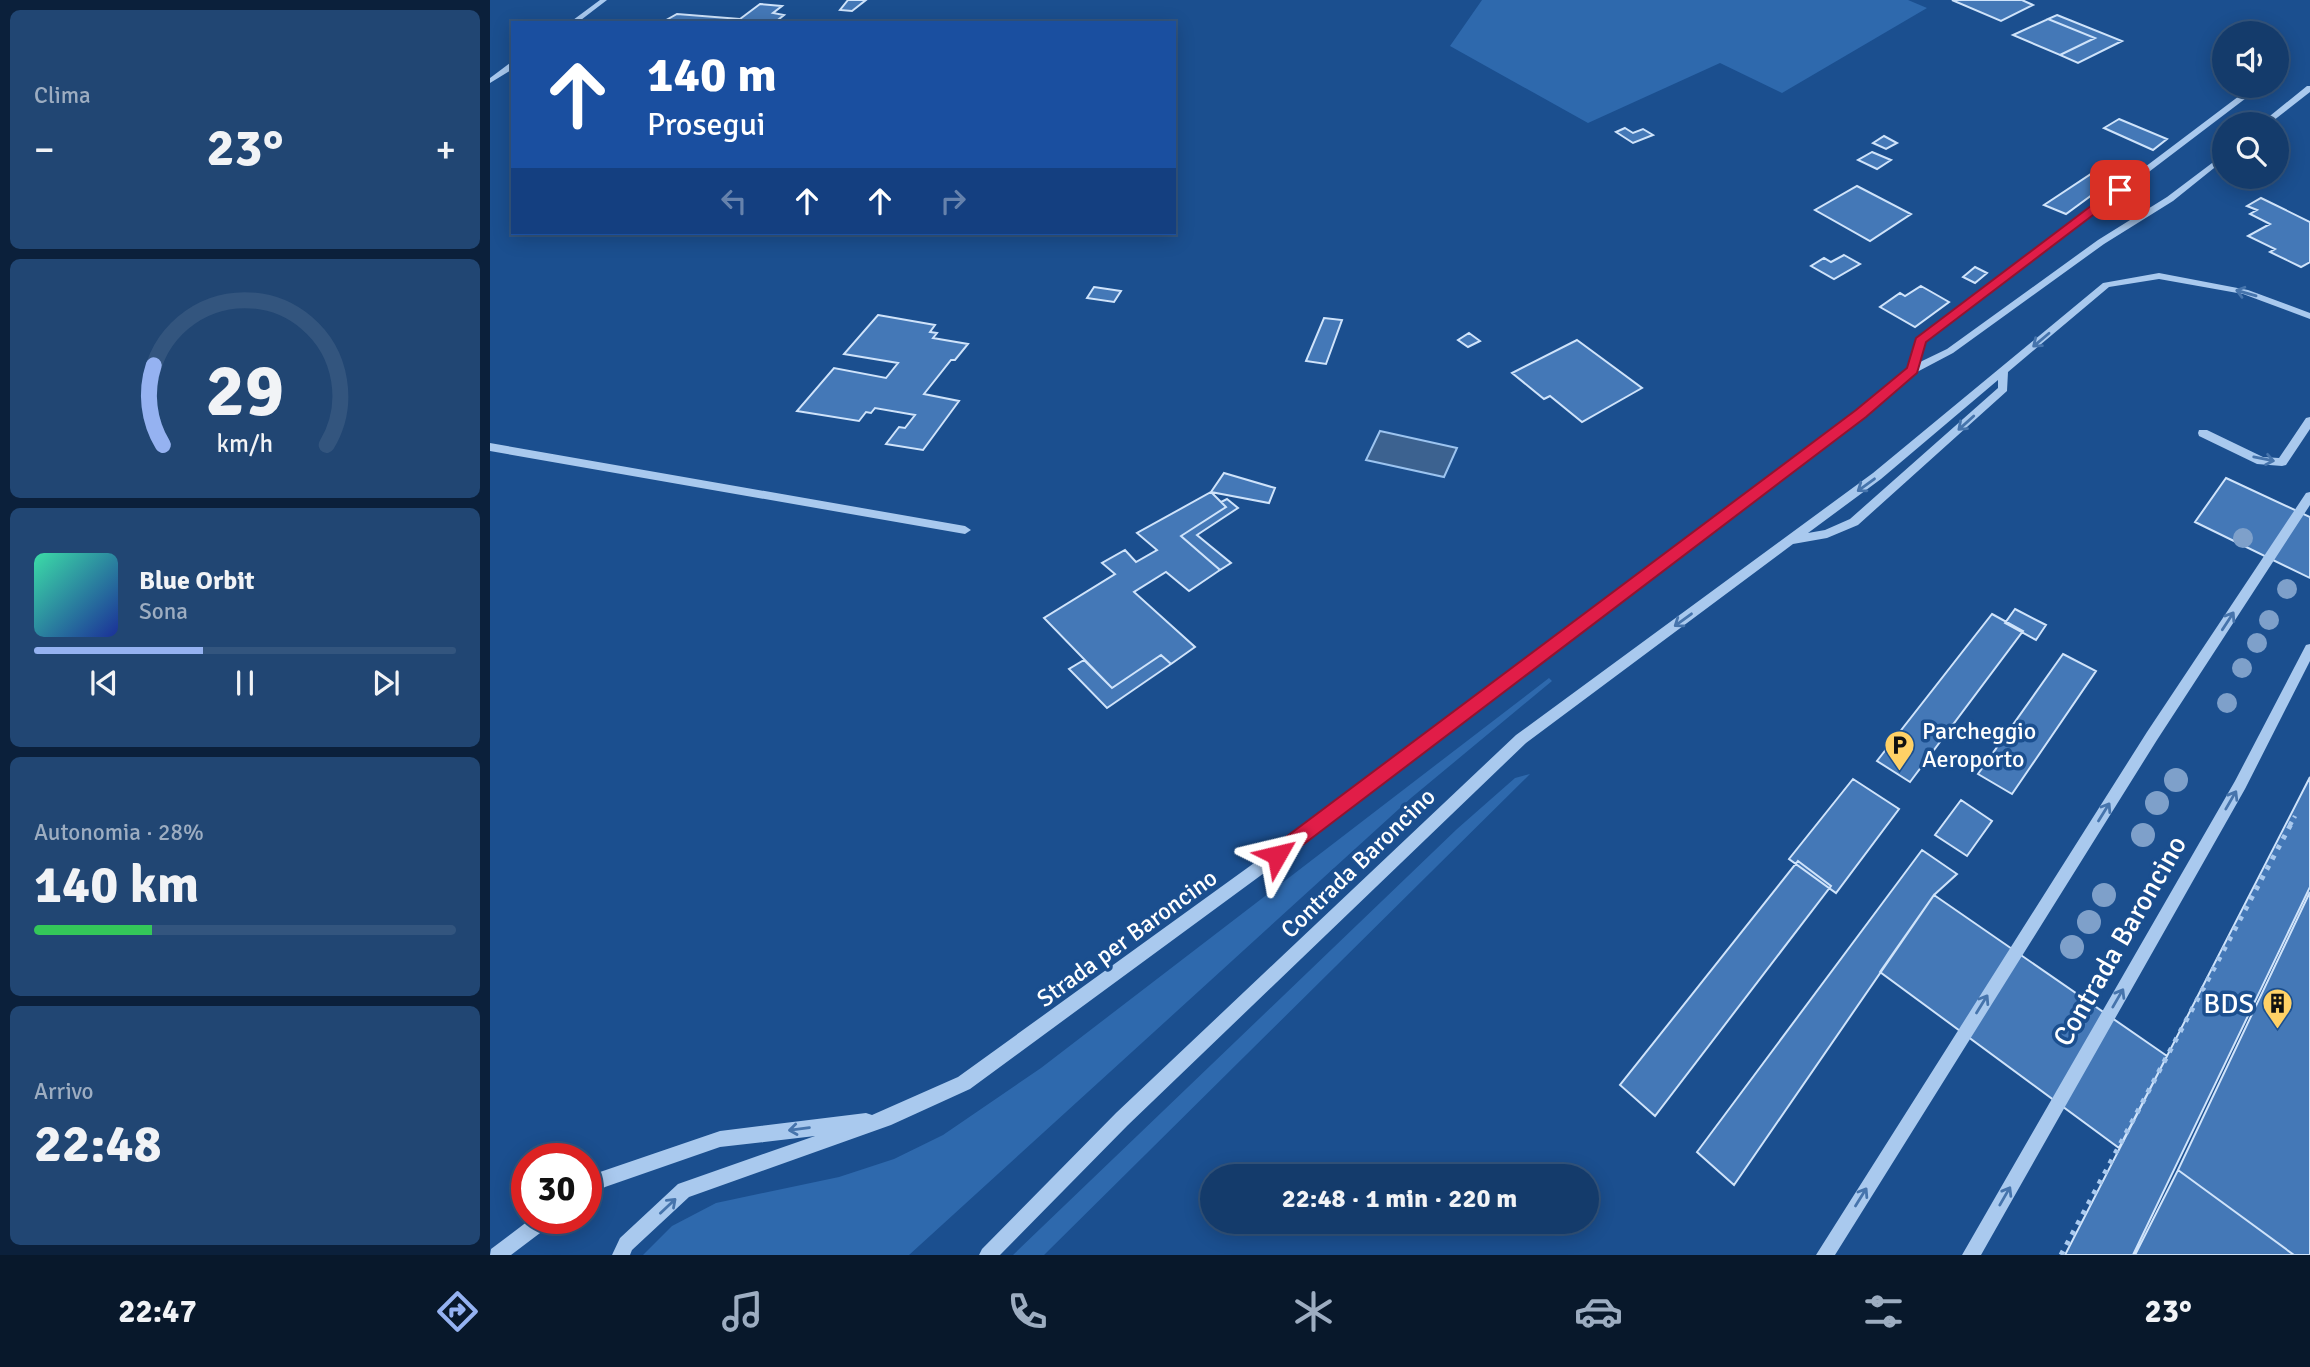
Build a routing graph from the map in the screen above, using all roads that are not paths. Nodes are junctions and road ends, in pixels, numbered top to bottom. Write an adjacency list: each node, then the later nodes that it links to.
1 (604, 0): 2 (street)
2 (575, 21)
3 (511, 66): 4 (street)
4 (490, 81)
5 (2310, 88): 8 (street)
6 (2242, 98): 12 (street)
7 (2310, 99): 8 (street)
8 (2291, 103): 9 (street)
9 (2279, 112)
10 (2212, 166): 12 (street, Strada per Baroncino)
11 (2310, 316): 13 (street, Contrada Baroncino, one-way to 13)
12 (1913, 370): 21 (street, Strada per Baroncino)
13 (2003, 371): 19 (street, Contrada Baroncino, one-way to 19); 19 (street, Contrada Baroncino, one-way to 19)
14 (2310, 421): 15 (street, one-way to 14)
15 (2203, 433)
16 (490, 447): 18 (street)
17 (2310, 495): 27 (street, one-way to 17)
18 (965, 530)
19 (1790, 541): 26 (street, Contrada Baroncino, one-way to 26)
20 (2310, 649): 28 (street, Contrada Baroncino, one-way to 20)
21 (891, 1118): 22 (street, Strada per Baroncino, one-way to 22); 25 (street, one-way to 21)
22 (602, 1179)
23 (525, 1234): 24 (street)
24 (497, 1255)
25 (621, 1255)
26 (988, 1255)
27 (1825, 1255)
28 (1971, 1255)

